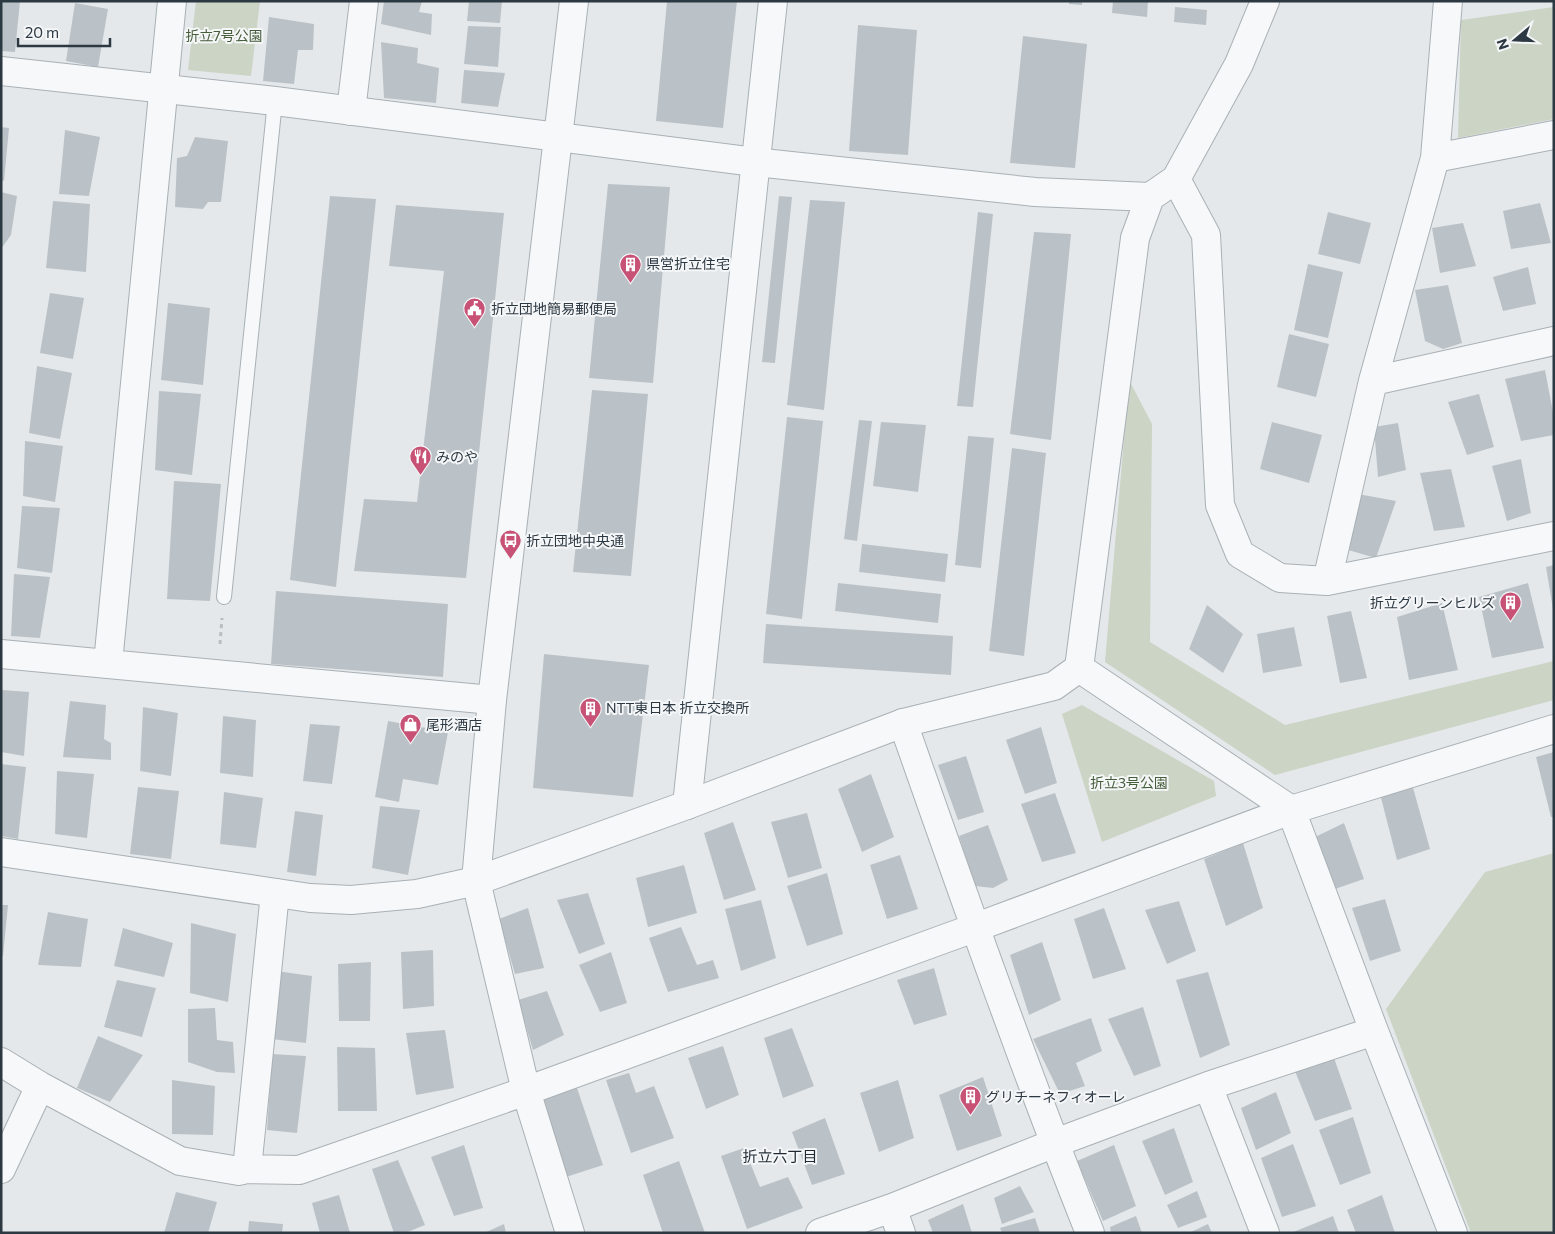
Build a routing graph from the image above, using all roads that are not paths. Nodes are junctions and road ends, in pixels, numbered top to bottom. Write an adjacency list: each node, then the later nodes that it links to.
1 (172, 1): 8 (street)
2 (364, 1): 10 (street)
3 (574, 1): 12 (street)
4 (773, 1): 14 (street)
5 (1265, 1): 15 (street)
6 (1448, 1): 13 (street)
7 (1, 71): 8 (street)
8 (164, 90): 9 (street); 23 (street)
9 (275, 101): 10 (street); 21 (lane)
10 (351, 111): 12 (street)
11 (1554, 135): 13 (street)
12 (559, 137): 14 (street); 25 (street)
13 (1435, 158): 18 (street)
14 (755, 162): 16 (street); 28 (street)
15 (1176, 179): 16 (street); 20 (street)
16 (1150, 197): 24 (street)
17 (1554, 341): 18 (street)
18 (1373, 382): 20 (street)
19 (1554, 536): 20 (street)
20 (1327, 581)
21 (224, 597)
22 (1, 654): 23 (street)
23 (108, 663): 25 (street)
24 (1079, 668): 26 (street); 29 (street)
25 (492, 700): 31 (street)
26 (903, 723): 28 (street); 33 (street)
27 (1554, 729): 29 (street)
28 (687, 805): 31 (street)
29 (1291, 810): 33 (street); 34 (street)
30 (1, 852): 32 (street)
31 (476, 881): 32 (street); 38 (street)
32 (275, 893): 41 (street)
33 (974, 928): 38 (street); 39 (street)
34 (1374, 1031): 37 (street); 48 (street)
35 (1, 1062): 36 (street)
36 (40, 1086): 40 (street); 41 (street)
37 (1208, 1086): 39 (street); 47 (street)
38 (526, 1091): 41 (street); 43 (street)
39 (1055, 1143): 42 (street); 46 (street)
40 (1, 1169)
41 (247, 1169)
42 (892, 1208): 44 (street); 45 (street)
43 (570, 1233)
44 (820, 1233)
45 (901, 1233)
46 (1090, 1233)
47 (1265, 1233)
48 (1453, 1233)

